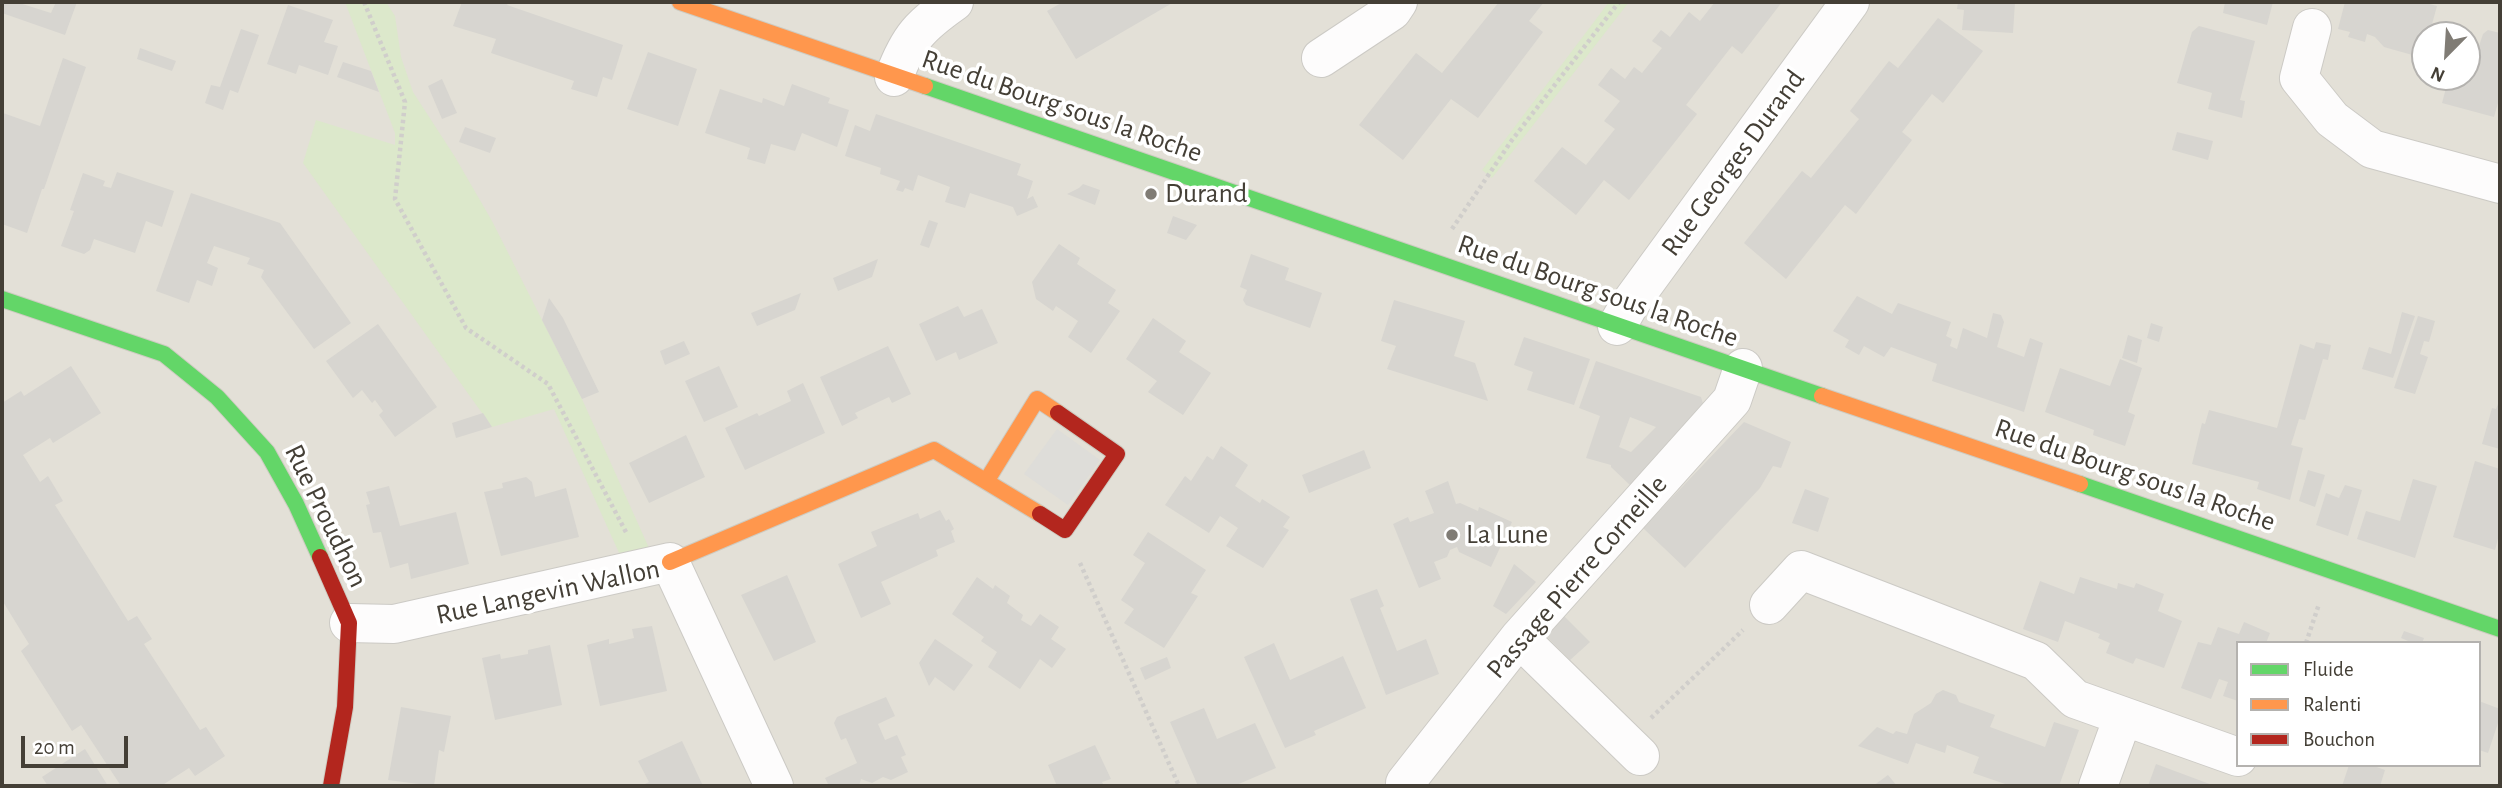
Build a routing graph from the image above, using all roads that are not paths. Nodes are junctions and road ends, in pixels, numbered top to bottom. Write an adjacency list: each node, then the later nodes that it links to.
1 (680, 2): 7 (main road, Rue du Bourg sous la Roche)
2 (954, 2): 7 (street)
3 (1398, 2): 6 (street)
4 (1850, 2): 10 (street, Rue Georges Durand)
5 (2312, 28): 8 (street)
6 (1321, 58)
7 (894, 77): 10 (main road, Rue du Bourg sous la Roche)
8 (2500, 184)
9 (2, 299): 15 (main road, Rue Proudhon)
10 (1617, 326): 11 (main road, Rue du Bourg sous la Roche)
11 (1743, 368): 16 (main road, Rue du Bourg sous la Roche); 17 (street, Passage Pierre Corneille)
12 (987, 480): 12 (main road); 13 (main road)
13 (657, 565): 15 (street, Rue Langevin Wallon); 23 (street, Rue Langevin Wallon)
14 (1769, 605): 18 (street)
15 (349, 623): 22 (main road, Rue Proudhon)
16 (2500, 629)
17 (1519, 638): 19 (street); 21 (street, Passage Pierre Corneille)
18 (2123, 717): 20 (street); 24 (street)
19 (1633, 749)
20 (2236, 756)
21 (1405, 783)
22 (331, 786)
23 (775, 786)
24 (2098, 786)

